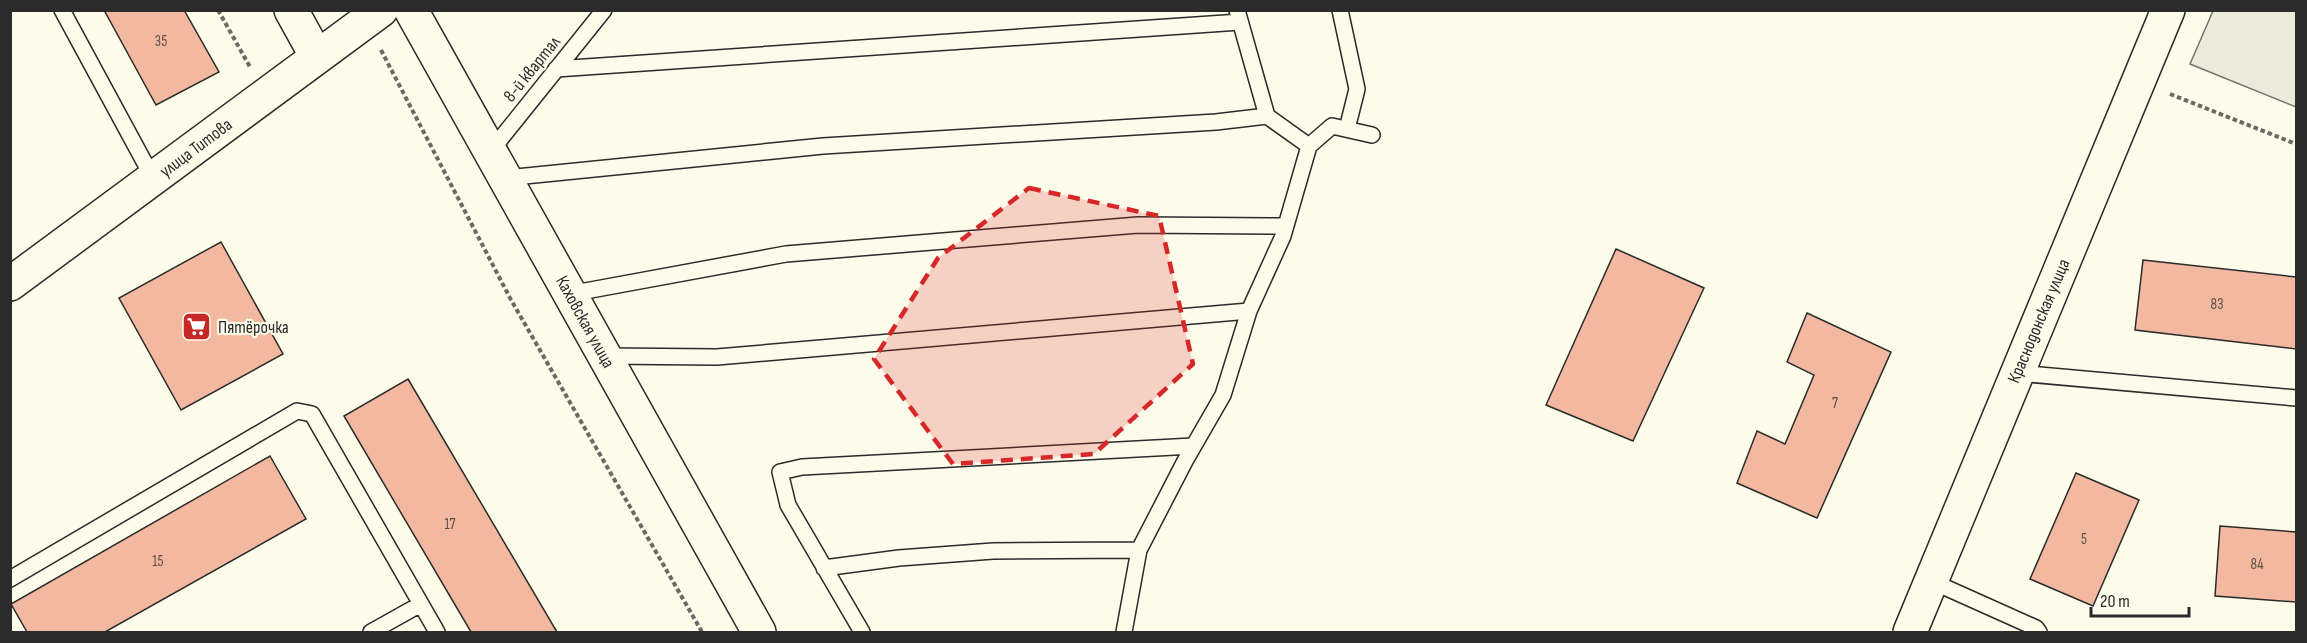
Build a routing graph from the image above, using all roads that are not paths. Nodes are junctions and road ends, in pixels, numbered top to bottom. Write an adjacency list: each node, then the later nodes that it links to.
1 (62, 10): 16 (lane)
2 (291, 10): 9 (street)
3 (411, 10): 15 (street, Каховская улица)
4 (604, 10): 10 (lane, 8-й квартал)
5 (1340, 10): 12 (lane)
6 (2168, 10): 22 (street, Краснодонская улица)
7 (374, 15): 9 (street, улица Титова)
8 (1238, 16): 10 (lane); 11 (lane)
9 (317, 57): 16 (street, улица Титова)
10 (556, 69): 15 (lane, 8-й квартал)
11 (1267, 116): 14 (lane); 15 (lane)
12 (1347, 129): 13 (lane); 14 (lane)
13 (1372, 135)
14 (1309, 147): 17 (lane)
15 (497, 165): 19 (street, Каховская улица)
16 (154, 180): 18 (street, улица Титова)
17 (1286, 226): 19 (lane); 20 (lane)
18 (10, 284)
19 (569, 294): 21 (street, Каховская улица)
20 (1249, 311): 21 (lane); 24 (lane)
21 (604, 356): 32 (street, Каховская улица)
22 (2017, 373): 23 (lane); 28 (street, Краснодонская улица)
23 (2296, 398)
24 (1193, 446): 25 (lane); 26 (lane)
25 (1139, 550): 26 (lane); 34 (lane)
26 (824, 568): 33 (lane)
27 (10, 579): 29 (lane)
28 (1931, 581): 35 (street, Краснодонская улица); 36 (lane)
29 (421, 604): 30 (lane); 31 (lane)
30 (371, 633)
31 (437, 633)
32 (759, 633)
33 (862, 633)
34 (1124, 633)
35 (1910, 633)
36 (2039, 633)

